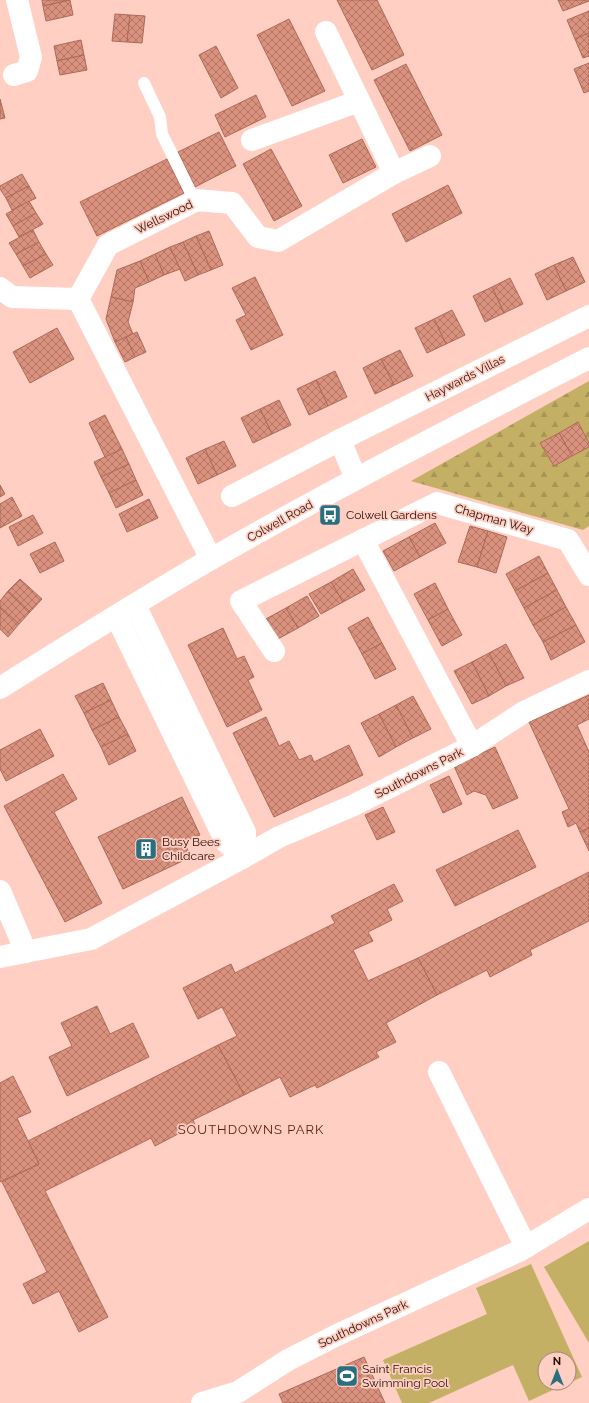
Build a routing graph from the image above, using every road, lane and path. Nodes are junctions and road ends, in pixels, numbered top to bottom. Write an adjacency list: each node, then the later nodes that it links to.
1 (17, 0): 3 (street)
2 (326, 32): 5 (street)
3 (14, 75)
4 (144, 83): 9 (lane)
5 (359, 101): 6 (street); 8 (street)
6 (252, 140)
7 (430, 156): 8 (street, Wellswood)
8 (394, 173): 9 (street, Wellswood)
9 (195, 201): 11 (street, Wellswood)
10 (0, 288): 11 (street)
11 (78, 299): 18 (street)
12 (589, 316): 14 (street, Haywards Villas)
13 (589, 358): 15 (street, Colwell Road)
14 (340, 440): 15 (street); 16 (street, Haywards Villas)
15 (356, 479): 18 (street, Colwell Road)
16 (232, 496)
17 (363, 540): 19 (street, Chapman Way); 22 (street, Chapman Way); 25 (street)
18 (211, 559): 20 (street, Colwell Road)
19 (589, 575)
20 (135, 605): 21 (street, Colwell Road); 26 (street)
21 (116, 616): 24 (street, Colwell Road); 26 (street)
22 (274, 651)
23 (589, 681): 25 (street, Southdowns Park)
24 (0, 688)
25 (472, 746): 26 (street, Southdowns Park)
26 (244, 857): 28 (street, Southdowns Park)
27 (0, 891): 28 (street)
28 (26, 952): 29 (street, Southdowns Park)
29 (0, 957)
30 (439, 1072): 32 (street)
31 (589, 1209): 32 (street, Southdowns Park)
32 (526, 1247): 33 (street, Southdowns Park)
33 (236, 1397): 34 (street, Southdowns Park)
34 (202, 1403)

